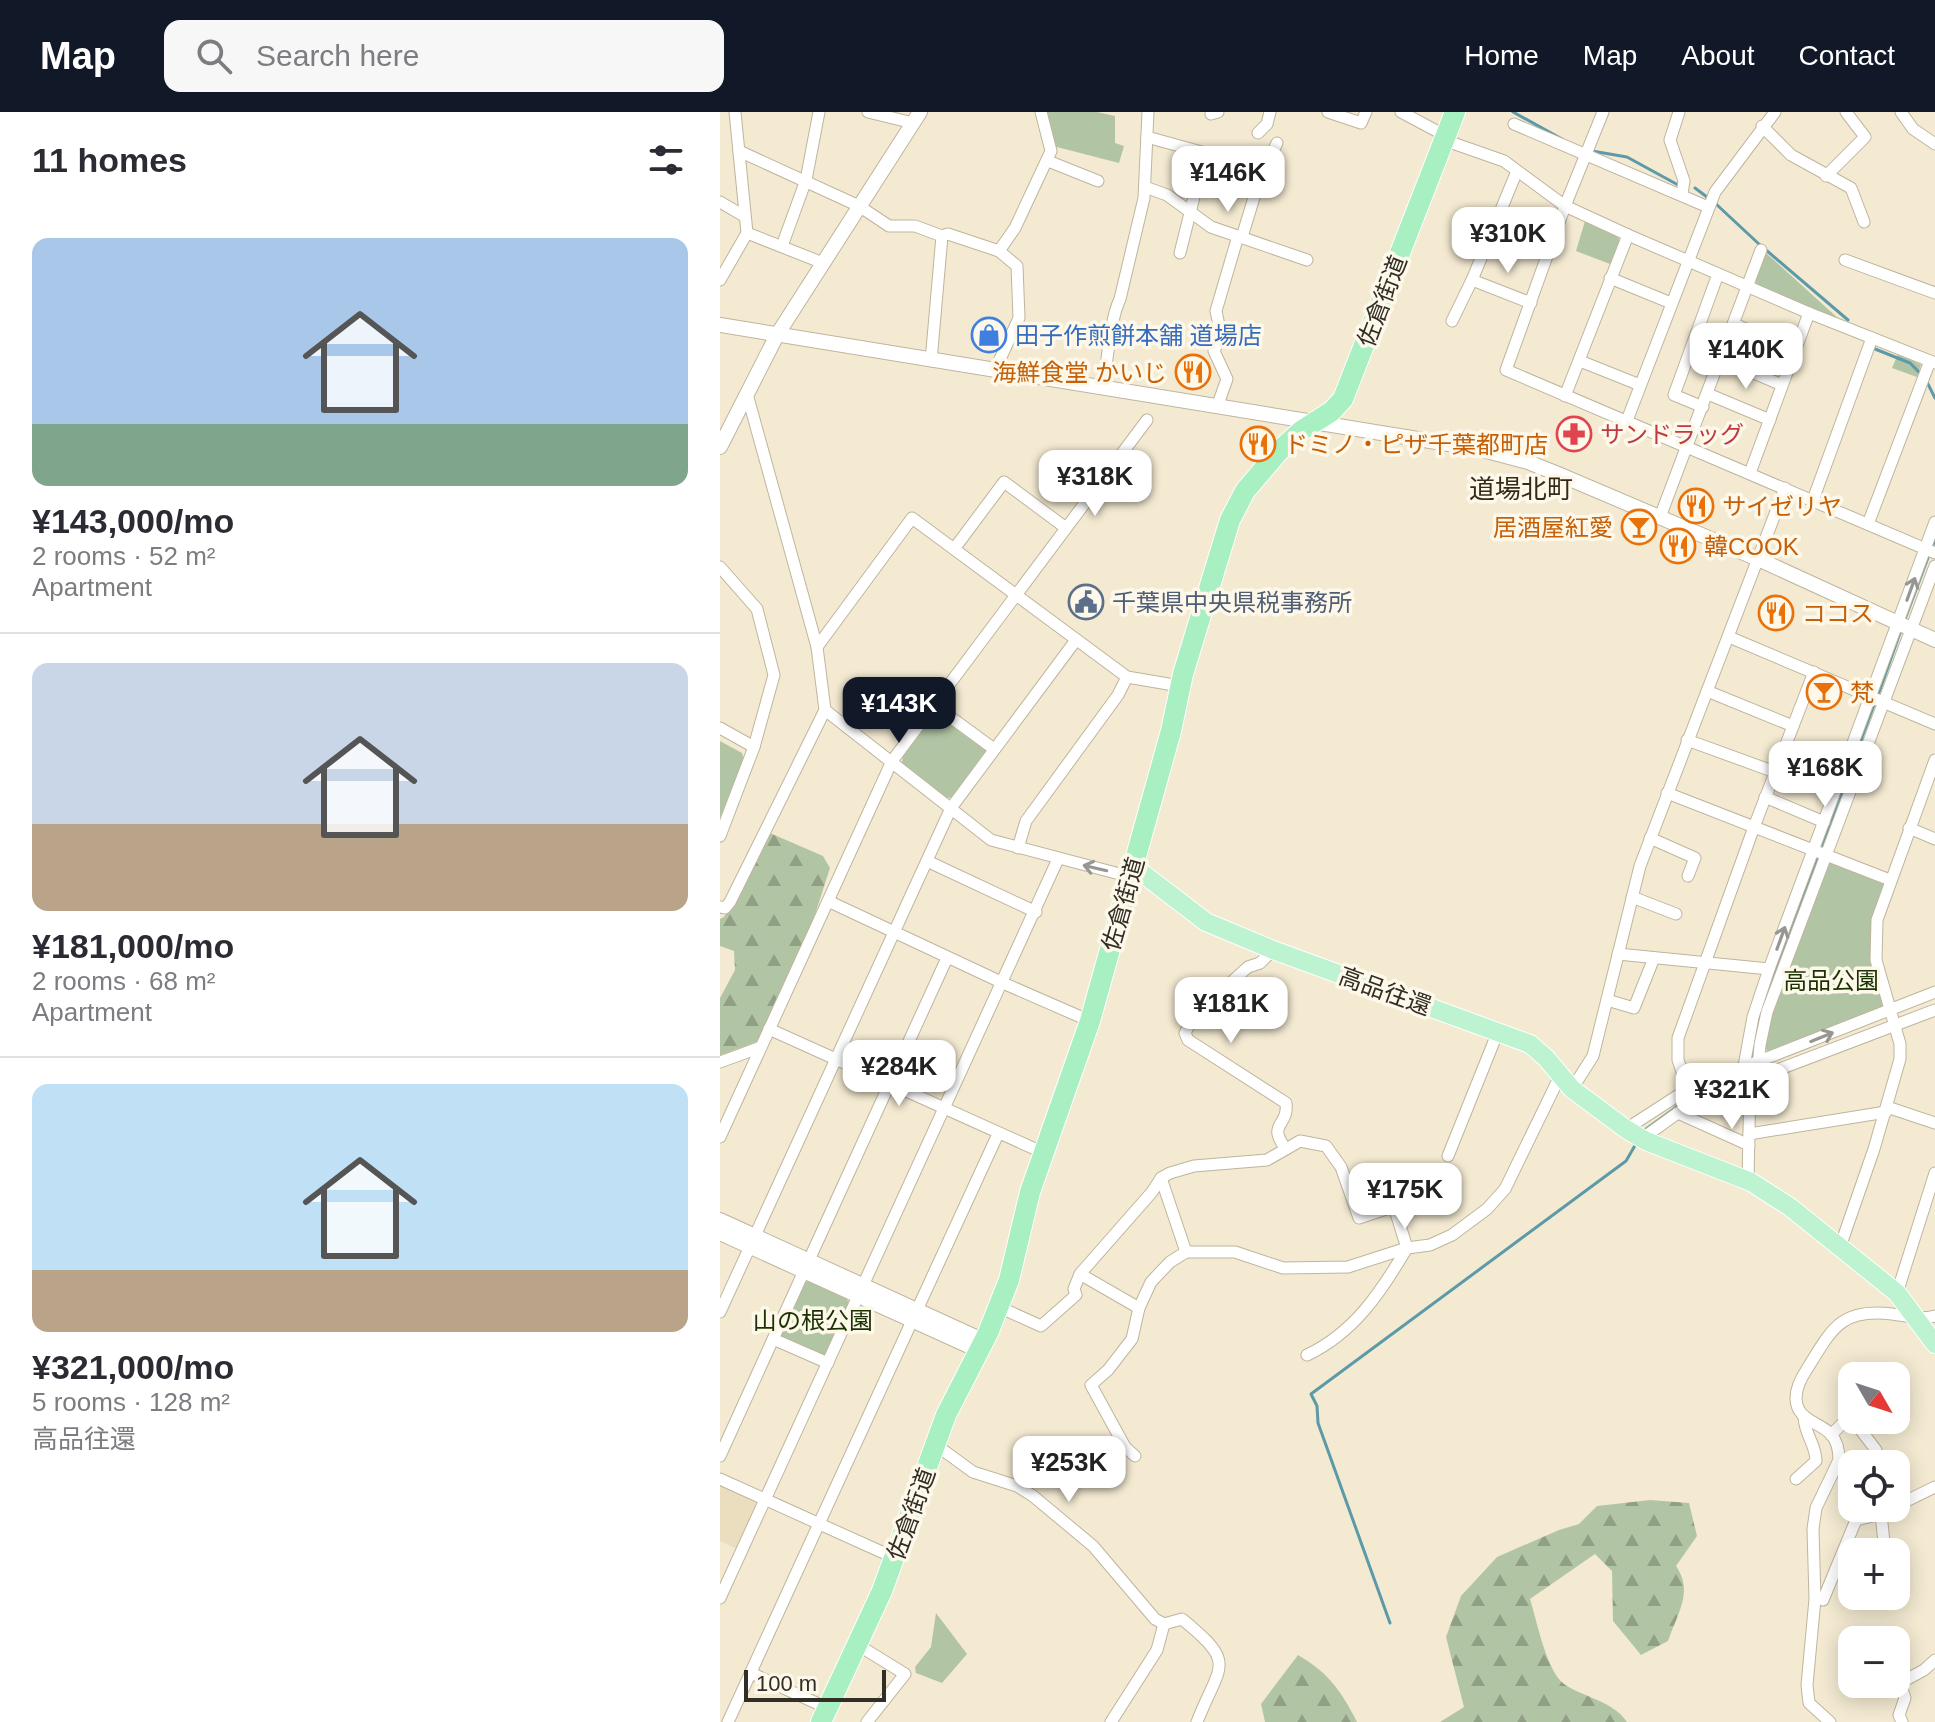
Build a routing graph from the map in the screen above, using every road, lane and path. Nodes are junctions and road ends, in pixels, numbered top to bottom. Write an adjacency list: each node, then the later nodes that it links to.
1 (735, 112): 25 (street)
2 (819, 112): 29 (street)
3 (868, 112): 16 (street)
4 (1041, 112): 26 (street)
5 (1148, 112): 20 (street)
6 (1270, 112): 19 (street)
7 (1328, 112): 8 (street)
8 (1366, 112)
9 (1401, 112): 21 (street)
10 (1455, 112): 21 (highway, 佐倉街道)
11 (1603, 112): 24 (street)
12 (1679, 112): 32 (street)
13 (1775, 112): 18 (street)
14 (1846, 112): 28 (street)
15 (1901, 112): 23 (street)
16 (916, 118): 34 (street)
17 (1514, 124): 24 (street)
18 (1762, 126): 28 (street); 36 (street)
19 (1258, 133)
20 (1147, 137): 31 (street); 37 (street)
21 (1445, 138): 27 (street); 82 (highway, 佐倉街道)
22 (1277, 143): 43 (street)
23 (1935, 144)
24 (1588, 150): 32 (street); 35 (street)
25 (739, 151): 29 (street); 38 (street)
26 (1048, 161): 30 (street); 46 (street)
27 (1517, 171): 35 (street); 55 (street)
28 (1826, 176): 39 (street)
29 (806, 180): 34 (street); 44 (street)
30 (1098, 181)
31 (1145, 187): 37 (street); 74 (street)
32 (1682, 194): 36 (street)
33 (720, 202): 38 (street)
34 (859, 206): 42 (street); 51 (street)
35 (1565, 206): 41 (street); 58 (street)
36 (1708, 207): 49 (street)
37 (1190, 213): 43 (street); 47 (street)
38 (744, 216): 40 (street)
39 (1864, 222)
40 (747, 233): 44 (street); 52 (street)
41 (1628, 235): 49 (street); 54 (street)
42 (942, 236): 46 (street); 68 (street)
43 (1240, 236): 48 (street); 78 (street)
44 (782, 246): 51 (street)
45 (1761, 250): 56 (street)
46 (999, 251): 71 (street)
47 (1180, 253)
48 (1307, 260)
49 (1687, 260): 53 (street); 59 (street)
50 (1845, 260): 57 (street)
51 (823, 263): 64 (street)
52 (722, 273)
53 (1718, 274): 56 (street); 79 (street)
54 (1610, 278): 59 (street); 69 (street)
55 (1472, 280): 58 (street); 61 (street)
56 (1748, 286): 60 (street); 62 (street)
57 (1935, 293)
58 (1531, 303): 77 (street)
59 (1671, 303): 72 (street)
60 (1809, 313): 65 (street); 66 (street)
61 (1452, 321)
62 (1734, 324): 66 (street); 67 (street)
63 (720, 325): 64 (street)
64 (777, 335): 68 (street); 75 (street)
65 (1872, 338): 70 (street); 88 (street)
66 (1795, 350): 73 (street)
67 (1721, 359): 73 (street); 76 (street)
68 (931, 361): 71 (street)
69 (1580, 361): 72 (street); 77 (street)
70 (1928, 369): 91 (street)
71 (995, 370): 74 (street)
72 (1640, 385): 83 (street)
73 (1782, 385): 81 (street)
74 (1103, 388): 78 (street)
75 (747, 394): 84 (street); 103 (street)
76 (1708, 394): 79 (street); 81 (street)
77 (1565, 396): 83 (street)
78 (1217, 407): 82 (street)
79 (1703, 407): 85 (street)
80 (1147, 420): 92 (street)
81 (1770, 420): 86 (street)
82 (1317, 421): 89 (street); 106 (highway, 佐倉街道)
83 (1626, 423): 85 (street)
84 (720, 447)
85 (1688, 447): 86 (street); 89 (street)
86 (1750, 473): 87 (street)
87 (1785, 488): 88 (street); 95 (street)
88 (1813, 500): 91 (street)
89 (1660, 517): 95 (street)
90 (1935, 522): 94 (street)
91 (1868, 524): 94 (street)
92 (1066, 528): 93 (street); 98 (street)
93 (954, 549): 98 (street); 103 (street)
94 (1930, 551): 99 (street, one-way to 94)
95 (1758, 559): 99 (street); 100 (street)
96 (1935, 566): 99 (street)
97 (722, 575): 116 (street)
98 (1016, 595): 101 (street); 110 (street)
99 (1905, 626): 102 (street); 108 (street); 109 (street)
100 (1729, 637): 104 (street); 107 (street)
101 (1076, 640): 105 (street); 117 (street)
102 (1935, 640)
103 (817, 647): 111 (street)
104 (1814, 672): 108 (street); 113 (street)
105 (1127, 677): 106 (street); 130 (street)
106 (1180, 686): 134 (highway, 佐倉街道)
107 (1707, 691): 113 (street); 115 (street)
108 (1871, 697): 109 (street); 124 (street)
109 (1885, 702): 112 (street); 131 (street)
110 (934, 705): 117 (street); 119 (street)
111 (825, 710): 119 (street); 139 (street)
112 (1935, 724)
113 (1793, 726): 120 (street)
114 (720, 728): 116 (street)
115 (1687, 740): 120 (street); 121 (street)
116 (754, 747): 127 (street)
117 (994, 749): 123 (street)
118 (1935, 760): 126 (street)
119 (892, 761): 123 (street); 138 (street)
120 (1775, 772): 122 (street)
121 (1667, 793): 125 (street); 128 (street)
122 (1765, 797): 124 (street); 125 (street)
123 (951, 808): 130 (street); 133 (street)
124 (1824, 822): 131 (street)
125 (1754, 827): 131 (street); 147 (street)
126 (1909, 828): 129 (street); 136 (street)
127 (720, 836)
128 (1650, 838): 135 (street); 137 (street)
129 (1935, 839)
130 (1018, 848): 132 (street)
131 (1820, 853): 136 (street); 148 (street, one-way to 131); 161 (street)
132 (1058, 859): 134 (street, one-way to 132); 140 (street)
133 (927, 861): 140 (street); 142 (street)
134 (1129, 873): 143 (main road, 高品往還); 154 (highway, 佐倉街道)
135 (1688, 876)
136 (1890, 880): 152 (street)
137 (1632, 897): 141 (street); 144 (street)
138 (828, 901): 142 (street); 156 (street)
139 (720, 907)
140 (1036, 912): 149 (street)
141 (1676, 914)
142 (894, 931): 145 (street); 159 (street)
143 (1273, 950): 157 (main road, 高品往還); 176 (street)
144 (1618, 954): 146 (street); 151 (street)
145 (947, 958): 149 (street); 165 (street)
146 (1654, 958): 147 (street); 151 (street)
147 (1704, 964): 148 (street); 166 (street)
148 (1769, 969): 162 (street)
149 (1003, 983): 154 (street); 167 (street)
150 (1935, 992): 152 (street)
151 (1607, 1000): 164 (street)
152 (1890, 1010): 155 (street); 161 (street, one-way to 152)
153 (1935, 1010): 155 (street)
154 (1090, 1021): 177 (highway, 佐倉街道)
155 (1895, 1025): 163 (street); 168 (street)
156 (769, 1029): 158 (street); 159 (street)
157 (1497, 1034): 164 (main road, 高品往還); 178 (street)
158 (761, 1047): 160 (street); 173 (street)
159 (835, 1059): 165 (street); 187 (street)
160 (720, 1062)
161 (1759, 1062): 162 (street); 163 (street)
162 (1744, 1066): 166 (street)
163 (1754, 1081): 169 (street); 174 (street)
164 (1566, 1082): 171 (main road, 高品往還); 189 (street)
165 (889, 1084): 167 (street); 191 (street)
166 (1688, 1089): 171 (street)
167 (945, 1109): 172 (street); 193 (street)
168 (1886, 1109): 170 (street); 174 (street); 188 (street)
169 (1678, 1113): 174 (street); 175 (street)
170 (1935, 1123)
171 (1626, 1129): 175 (main road)
172 (998, 1134): 177 (street); 198 (street)
173 (720, 1137)
174 (1749, 1140): 182 (street)
175 (1646, 1141): 182 (main road)
176 (1286, 1149): 181 (street); 184 (street)
177 (1044, 1153): 195 (highway, 佐倉街道)
178 (1448, 1156)
179 (1383, 1171): 184 (street)
180 (1935, 1173): 194 (street)
181 (1161, 1178): 190 (street); 192 (street)
182 (1748, 1181): 188 (main road)
183 (1431, 1194): 184 (street)
184 (1394, 1206): 189 (street)
185 (720, 1220): 187 (street)
186 (720, 1233): 187 (street)
187 (752, 1241): 191 (street); 197 (street)
188 (1840, 1247): 194 (main road)
189 (1407, 1248): 190 (street); 203 (street)
190 (1186, 1252): 196 (street)
191 (806, 1266): 193 (street); 200 (street)
192 (1080, 1274): 195 (street); 196 (street)
193 (861, 1291): 198 (street); 204 (street)
194 (1897, 1293): 199 (main road)
195 (999, 1307): 202 (highway, 佐倉街道)
196 (1139, 1308): 210 (street)
197 (720, 1312)
198 (915, 1315): 202 (street); 217 (street)
199 (1926, 1318): 201 (main road); 205 (street)
200 (773, 1339): 204 (street); 209 (street)
201 (1935, 1344)
202 (982, 1346): 208 (highway, 佐倉街道)
203 (1307, 1355)
204 (828, 1363): 215 (street)
205 (1804, 1417): 207 (street); 212 (street)
206 (1838, 1429): 207 (street)
207 (1831, 1435): 221 (street)
208 (936, 1445): 218 (highway, 佐倉街道); 223 (street)
209 (720, 1456)
210 (1135, 1456)
211 (720, 1479): 215 (street)
212 (1796, 1479)
213 (1935, 1487): 214 (street)
214 (1910, 1499)
215 (765, 1500): 217 (street); 220 (street)
216 (1855, 1522): 219 (street)
217 (819, 1525): 218 (street); 226 (street)
218 (895, 1558): 224 (highway, 佐倉街道)
219 (1836, 1569): 221 (street)
220 (720, 1598)
221 (1819, 1600): 222 (street); 232 (street)
222 (1837, 1602)
223 (1164, 1624): 230 (street); 231 (street)
224 (858, 1645): 227 (highway, 佐倉街道); 229 (street)
225 (1935, 1660): 233 (street)
226 (751, 1673): 227 (street); 228 (street)
227 (824, 1715)
228 (728, 1722)
229 (867, 1722)
230 (1111, 1722)
231 (1197, 1722)
232 (1830, 1722)
233 (1902, 1722)

